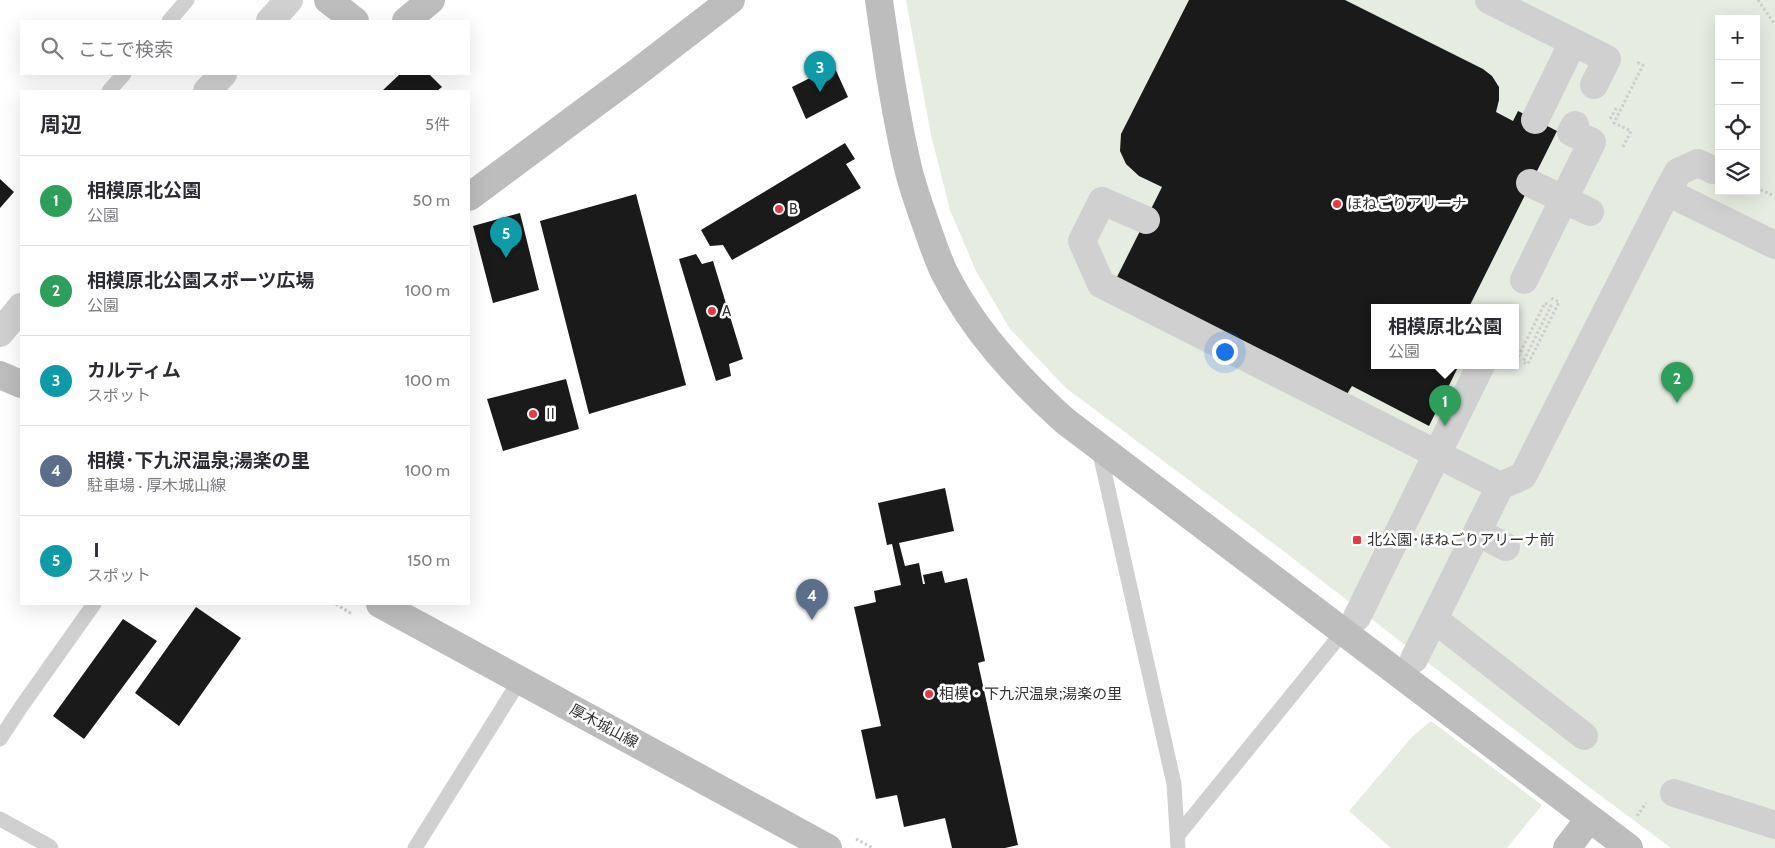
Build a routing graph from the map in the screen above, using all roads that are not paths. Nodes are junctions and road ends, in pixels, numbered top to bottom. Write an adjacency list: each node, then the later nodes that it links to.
1 (187, 0): 8 (lane)
2 (289, 0): 9 (street)
3 (328, 0): 10 (street)
4 (431, 0): 11 (street)
5 (731, 0): 23 (street)
6 (879, 0): 34 (street)
7 (1489, 0): 12 (street)
8 (170, 20)
9 (271, 20)
10 (354, 20)
11 (407, 20)
12 (1573, 42): 15 (street); 18 (street)
13 (123, 75): 16 (lane)
14 (222, 75): 17 (street)
15 (1594, 85)
16 (110, 90)
17 (208, 90)
18 (1535, 120)
19 (1575, 125): 24 (street)
20 (1713, 170): 22 (street)
21 (1530, 183): 24 (street)
22 (1667, 192): 27 (street); 36 (street)
23 (470, 196)
24 (1564, 199): 25 (street); 28 (street)
25 (1590, 212)
26 (1146, 220): 35 (street)
27 (1775, 245)
28 (1524, 280)
29 (20, 308): 30 (street)
30 (0, 333)
31 (1479, 369): 35 (street)
32 (0, 375): 33 (street)
33 (20, 384)
34 (1099, 447): 42 (street); 51 (lane)
35 (1437, 453): 36 (street); 42 (street)
36 (1500, 486): 37 (street)
37 (1477, 532): 38 (street); 41 (street)
38 (1506, 547)
39 (93, 605): 46 (lane)
40 (385, 605): 44 (street, 厚木城山線)
41 (1434, 619): 43 (street); 45 (street)
42 (1350, 625): 49 (street); 51 (lane)
43 (1414, 659)
44 (520, 680): 53 (lane); 54 (street, 厚木城山線)
45 (1584, 736)
46 (0, 739)
47 (1663, 795): 50 (street)
48 (0, 819): 52 (lane)
49 (1589, 819): 55 (street); 56 (street)
50 (1775, 824)
51 (1178, 841)
52 (51, 848)
53 (415, 848)
54 (828, 848)
55 (1567, 848)
56 (1629, 848)

